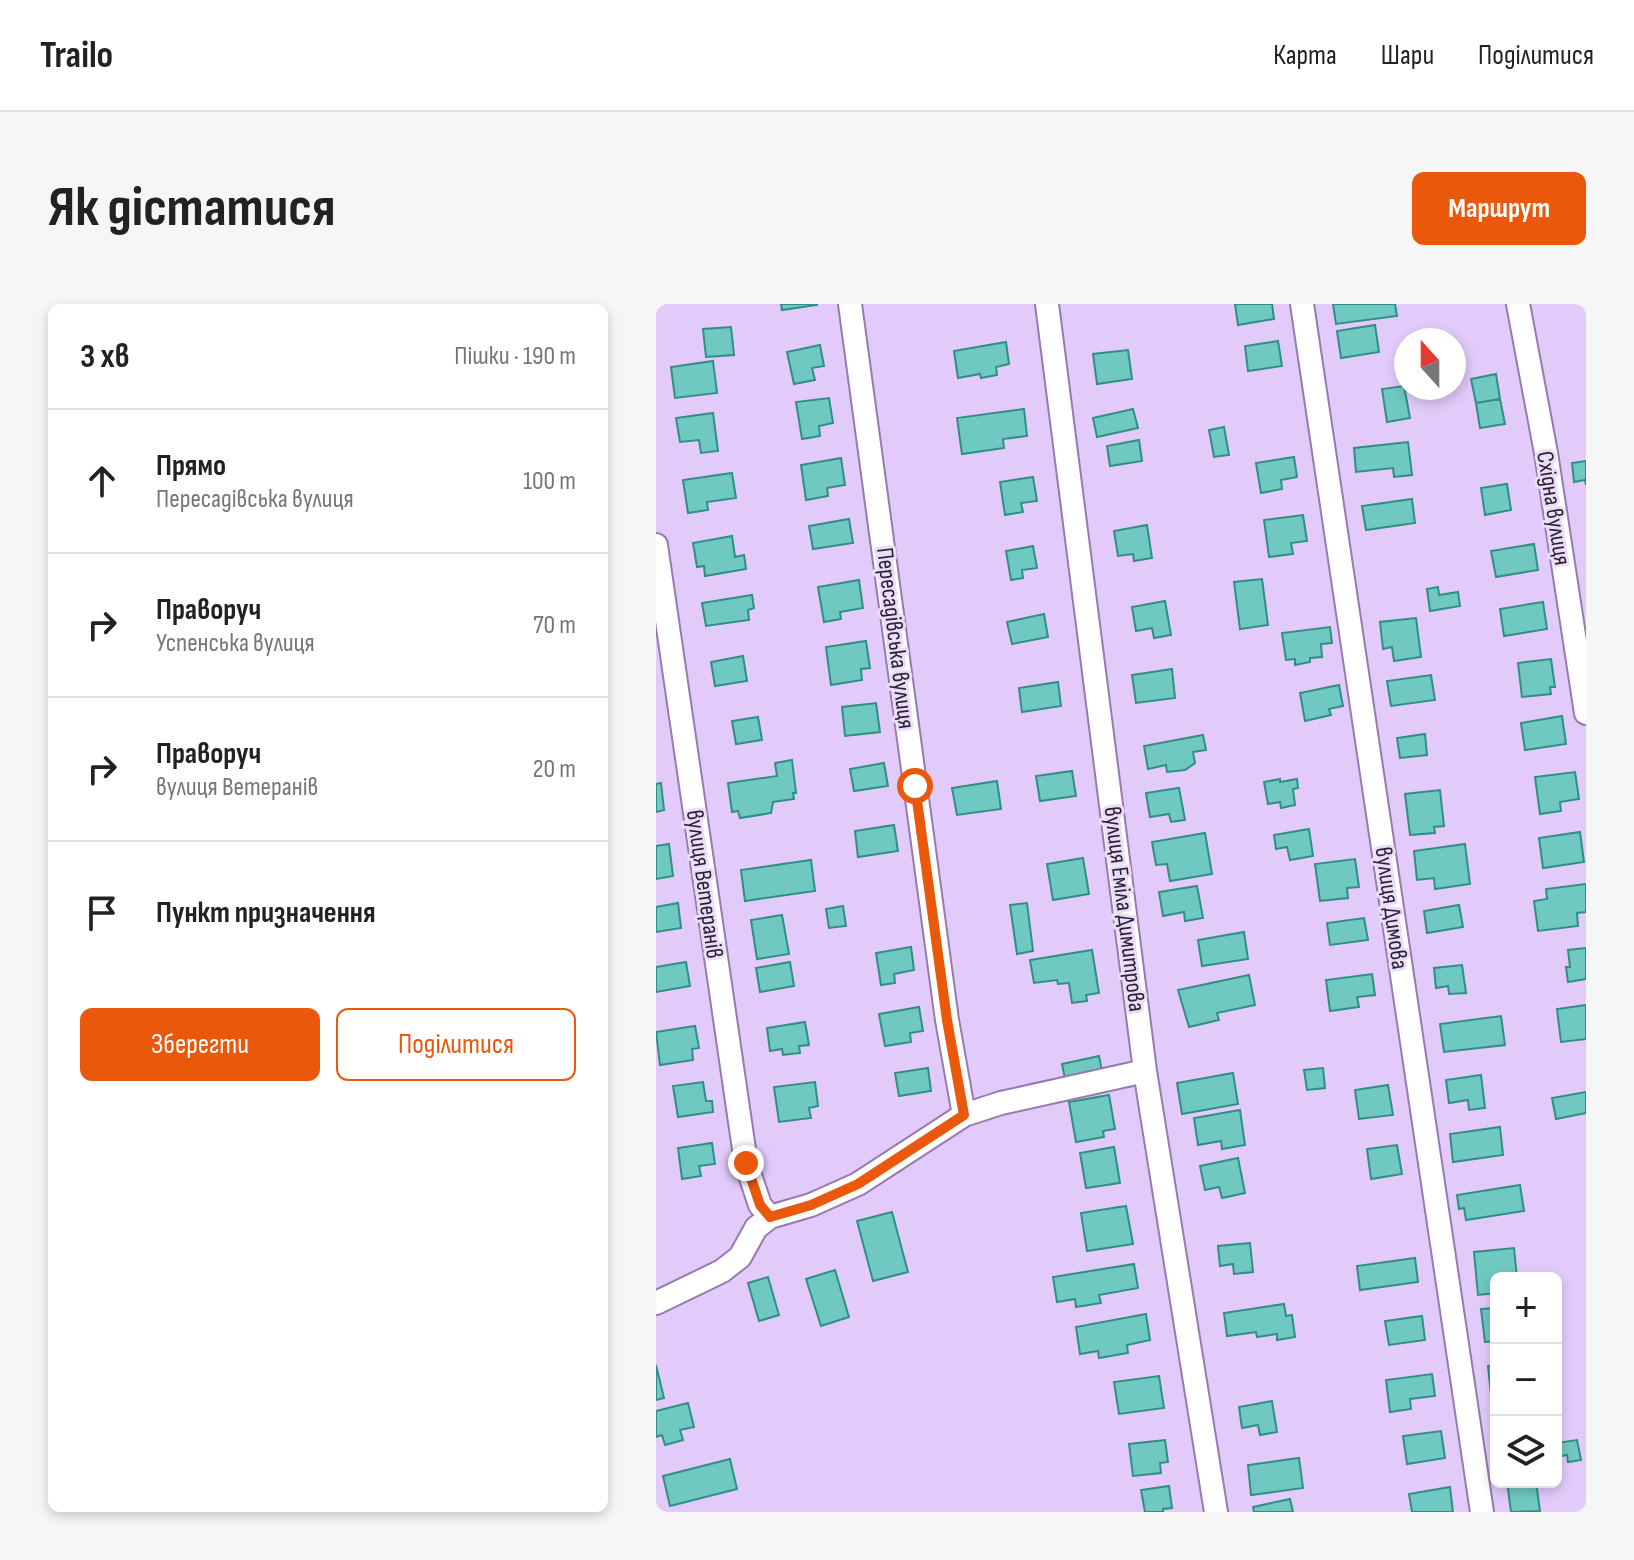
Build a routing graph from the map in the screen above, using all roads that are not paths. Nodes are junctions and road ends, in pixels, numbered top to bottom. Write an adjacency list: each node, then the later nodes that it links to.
1 (850, 304): 8 (street, Пересадівська вулиця)
2 (1047, 304): 7 (street, вулиця Еміла Димитрова)
3 (1302, 304): 12 (street, вулиця Димова)
4 (1518, 304): 6 (street, Східна вулиця)
5 (656, 545): 9 (street, вулиця Ветеранів)
6 (1586, 713)
7 (1145, 1071): 8 (street); 11 (street, вулиця Еміла Димитрова)
8 (964, 1115): 9 (street)
9 (770, 1217): 10 (street)
10 (656, 1303)
11 (1216, 1512)
12 (1482, 1512)

